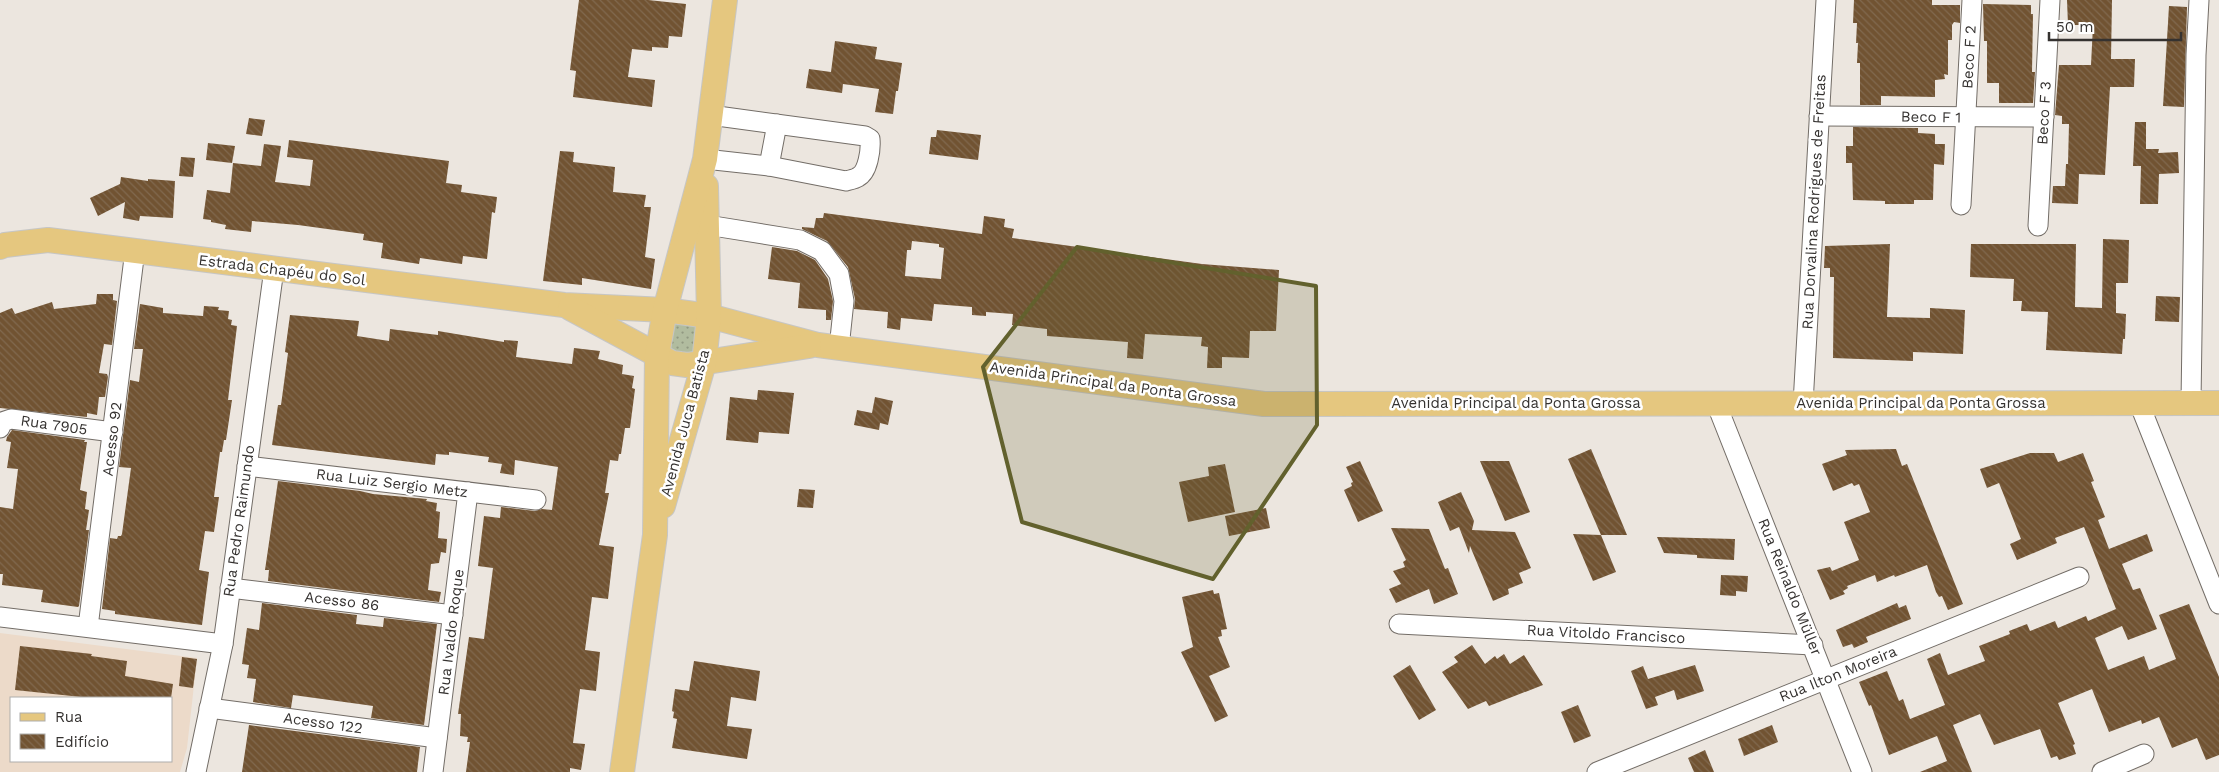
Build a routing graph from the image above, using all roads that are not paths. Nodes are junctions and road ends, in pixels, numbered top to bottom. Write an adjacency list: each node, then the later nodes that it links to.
1 (725, 0): 6 (main road, Avenida Juca Batista)
2 (1826, 0): 7 (street, Rua Dorvalina Rodrigues de Freitas)
3 (1972, 0): 8 (street, Beco F 2)
4 (2050, 0): 9 (street, Beco F 3)
5 (2200, 0): 27 (street)
6 (710, 115): 10 (street); 11 (main road, Avenida Juca Batista)
7 (1818, 116): 8 (street, Beco F 1); 29 (street, Rua Dorvalina Rodrigues de Freitas)
8 (1966, 117): 9 (street, Beco F 1); 13 (street, Beco F 2)
9 (2044, 117): 15 (street, Beco F 3)
10 (777, 124): 12 (street); 12 (street)
11 (705, 159): 12 (street); 14 (main road, Avenida Juca Batista); 20 (main road, Avenida Juca Batista)
12 (769, 166)
13 (1961, 205)
14 (707, 226): 21 (main road, Avenida Juca Batista); 22 (street)
15 (2038, 226)
16 (0, 247): 17 (main road, Estrada Chapéu do Sol)
17 (135, 250): 18 (main road, Estrada Chapéu do Sol); 31 (street, Acesso 92)
18 (274, 269): 19 (main road, Estrada Chapéu do Sol); 32 (street, Rua Pedro Raimundo)
19 (564, 304): 20 (main road, Estrada Chapéu do Sol); 23 (main road, Estrada Chapéu do Sol)
20 (665, 310): 21 (main road, Estrada Chapéu do Sol); 23 (main road, Avenida Juca Batista)
21 (709, 316): 22 (main road, Avenida Principal da Ponta Grossa); 24 (main road, Avenida Juca Batista)
22 (828, 346): 24 (main road, Avenida Principal da Ponta Grossa); 26 (main road, Avenida Principal da Ponta Grossa)
23 (657, 355): 24 (main road, Avenida Principal da Ponta Grossa); 35 (main road, Avenida Juca Batista)
24 (704, 363): 35 (main road, Avenida Juca Batista)
25 (2139, 402): 27 (main road, Avenida Principal da Ponta Grossa); 29 (main road, Avenida Principal da Ponta Grossa); 38 (street)
26 (1716, 403): 29 (main road, Avenida Principal da Ponta Grossa); 44 (street, Rua Reinaldo Müller)
27 (2191, 403): 28 (main road, Avenida Principal da Ponta Grossa)
28 (2219, 403)
29 (1803, 404)
30 (0, 428): 31 (street, Rua 7905)
31 (113, 432): 42 (street, Acesso 92)
32 (247, 466): 33 (street, Rua Luiz Sergio Metz); 37 (street, Rua Pedro Raimundo)
33 (468, 492): 34 (street, Rua Luiz Sergio Metz); 39 (street, Rua Ivaldo Roque)
34 (536, 500)
35 (655, 535): 51 (main road, Avenida Juca Batista)
36 (2079, 577): 45 (street, Rua Ilton Moreira)
37 (230, 588): 39 (street, Acesso 86); 43 (street, Rua Pedro Raimundo)
38 (2219, 604)
39 (453, 615): 47 (street, Rua Ivaldo Roque)
40 (0, 617): 42 (street)
41 (1399, 624): 44 (street, Rua Vitoldo Francisco)
42 (88, 627): 43 (street)
43 (222, 644): 46 (street, Rua Pedro Raimundo)
44 (1813, 645): 45 (street, Rua Reinaldo Müller)
45 (1826, 679): 52 (street, Rua Ilton Moreira); 53 (street, Rua Reinaldo Müller)
46 (209, 708): 47 (street, Acesso 122); 49 (street, Rua Pedro Raimundo)
47 (437, 738): 50 (street, Rua Ivaldo Roque)
48 (2144, 754): 54 (street)
49 (196, 772)
50 (433, 772)
51 (622, 772)
52 (1597, 772)
53 (1862, 772)
54 (2102, 772)

